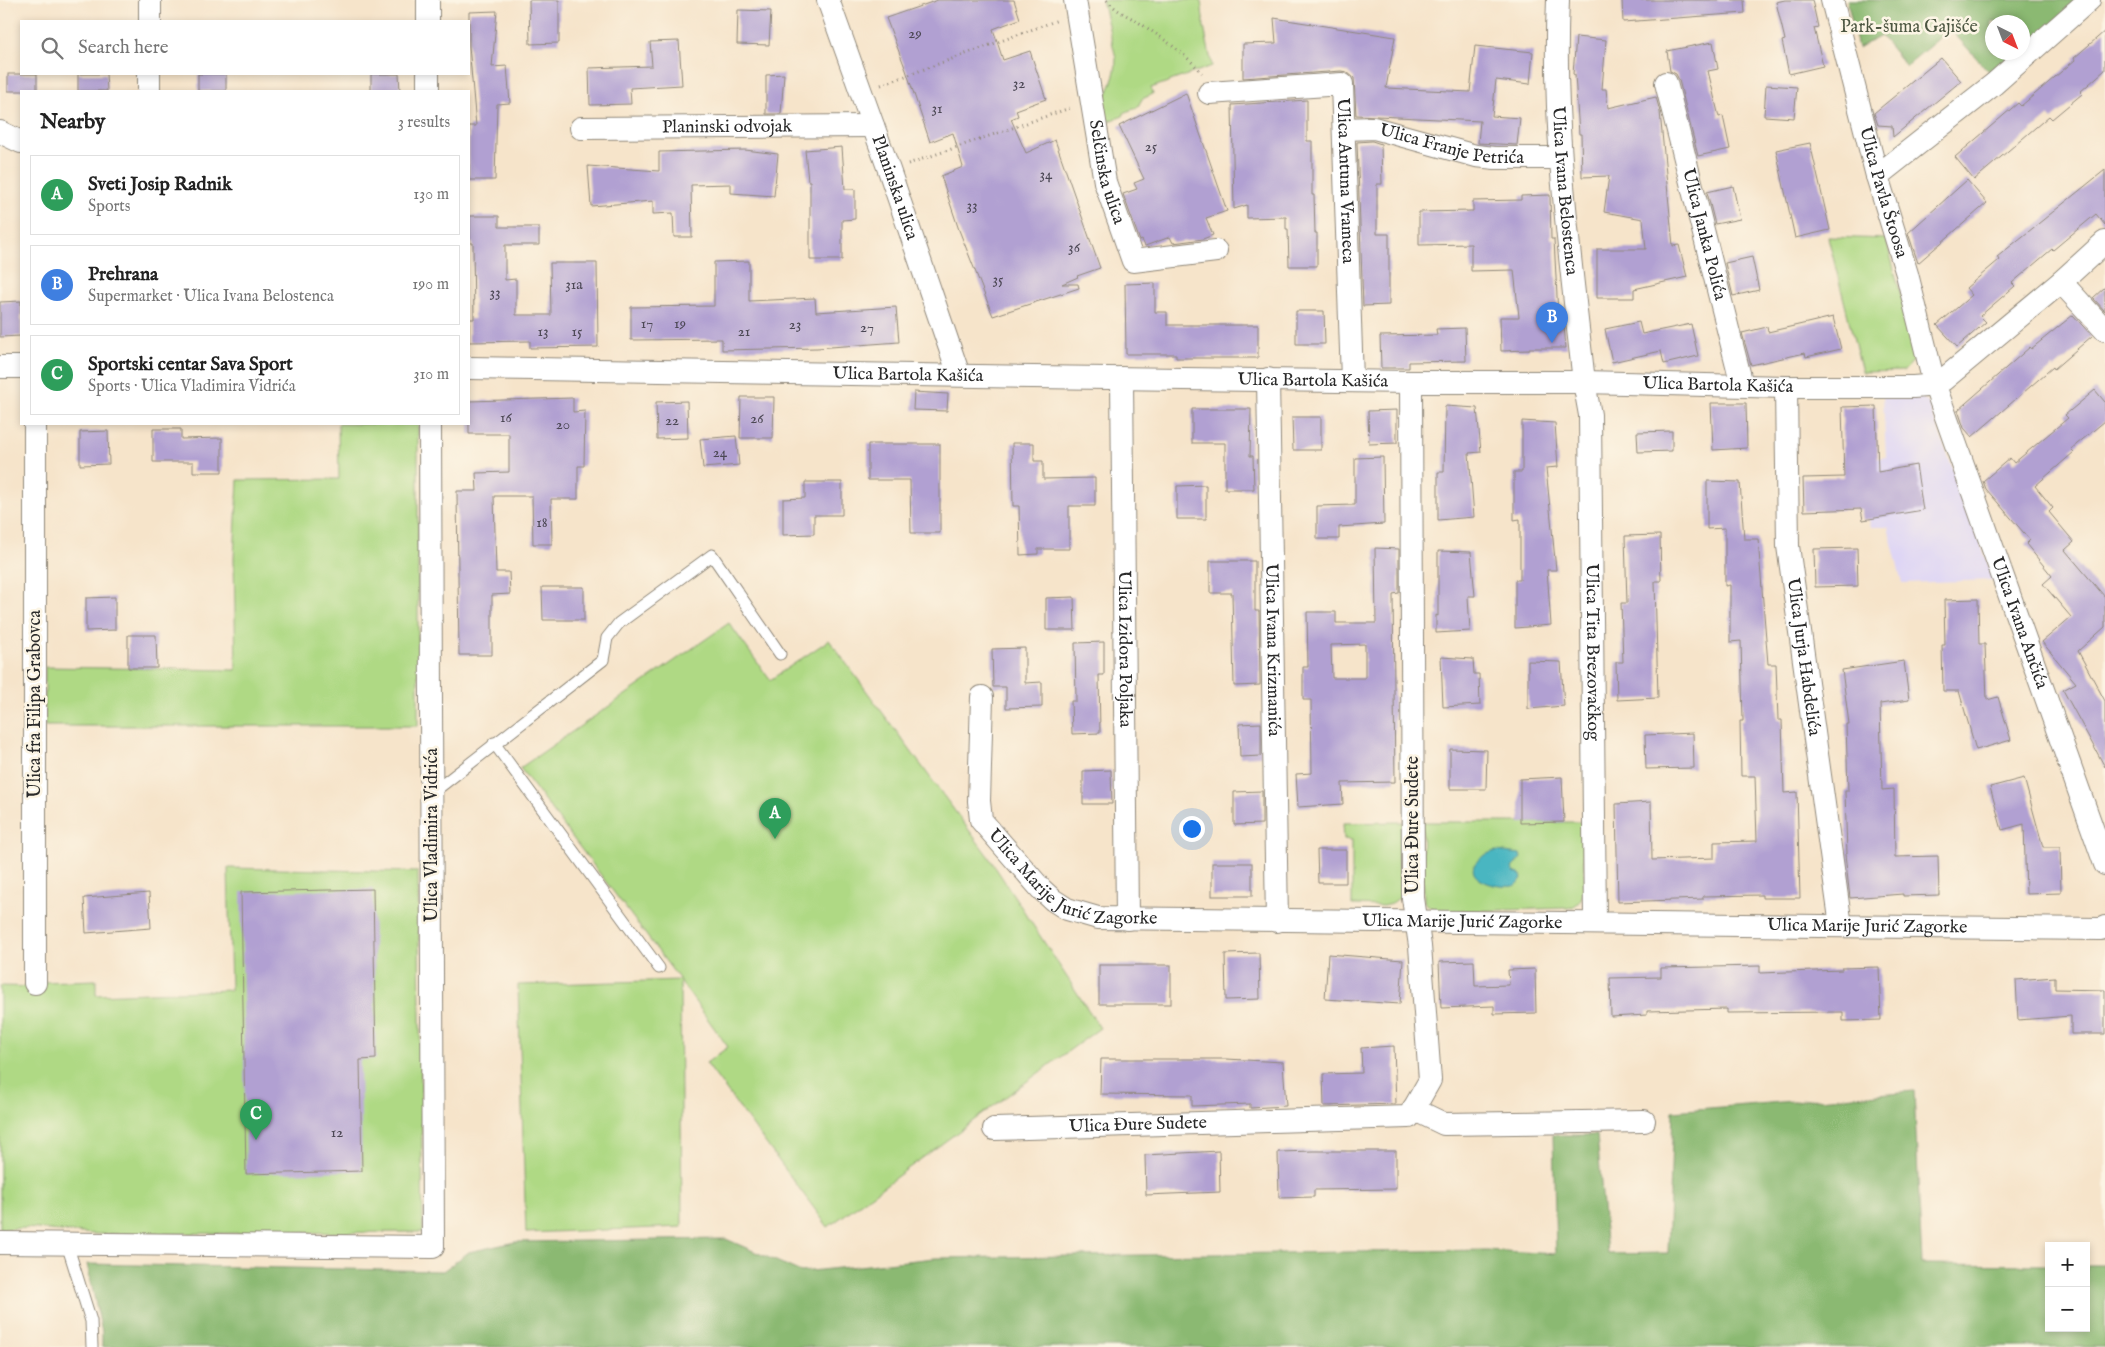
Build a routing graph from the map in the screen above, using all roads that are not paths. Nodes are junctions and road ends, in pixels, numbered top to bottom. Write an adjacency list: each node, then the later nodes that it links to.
1 (150, 0): 8 (street)
2 (428, 0): 9 (street)
3 (828, 0): 16 (street, Planinska ulica)
4 (1558, 0): 21 (street, Ulica Ivana Belostenca)
5 (1832, 0): 22 (street, Ulica Pavla Štoosa)
6 (2089, 0): 22 (street)
7 (1076, 6): 24 (street, Selčinska ulica)
8 (150, 20)
9 (428, 20)
10 (150, 75): 13 (street)
11 (428, 75): 14 (street)
12 (1666, 83): 37 (street, Ulica Janka Polića)
13 (149, 90)
14 (428, 90)
15 (1209, 93): 18 (street, Ulica Antuna Vrameca)
16 (873, 126): 17 (street, Planinski odvojak); 30 (street, Planinska ulica)
17 (581, 128)
18 (1344, 129): 21 (street, Ulica Franje Petrića); 33 (street, Ulica Antuna Vrameca)
19 (0, 132): 20 (street)
20 (20, 142)
21 (1560, 158): 35 (street, Ulica Ivana Belostenca)
22 (1877, 176): 36 (street, Ulica Pavla Štoosa)
23 (2105, 242): 25 (street, Ulica Bartola Kašića)
24 (1216, 251)
25 (2061, 282): 26 (street); 36 (street, Ulica Bartola Kašića)
26 (2105, 330)
27 (0, 367): 28 (street)
28 (20, 367)
29 (470, 368): 30 (street, Ulica Bartola Kašića)
30 (959, 376): 31 (street, Ulica Bartola Kašića)
31 (1122, 378): 32 (street, Ulica Bartola Kašića); 46 (street, Ulica Izidora Poljaka)
32 (1268, 379): 33 (street, Ulica Bartola Kašića); 47 (street, Ulica Ivana Krizmanića)
33 (1352, 380): 34 (street, Ulica Bartola Kašića)
34 (1411, 382): 35 (street, Ulica Bartola Kašića); 48 (street, Ulica Đure Sudete)
35 (1584, 382): 37 (street, Ulica Bartola Kašića); 49 (street, Ulica Tita Brezovačkog)
36 (1934, 383): 38 (street, Ulica Bartola Kašića); 45 (street, Ulica Ivana Ančića)
37 (1742, 385): 38 (street, Ulica Bartola Kašića)
38 (1786, 386): 50 (street, Ulica Jurja Habdelića)
39 (35, 425): 53 (street, Ulica fra Filipa Grabovca)
40 (430, 425): 44 (street, Ulica Vladimira Vidrića)
41 (780, 654): 43 (lane)
42 (982, 697): 46 (street, Ulica Marije Jurić Zagorke)
43 (494, 743): 44 (lane); 52 (lane)
44 (432, 793): 58 (street, Ulica Vladimira Vidrića)
45 (2105, 864)
46 (1127, 919): 47 (street, Ulica Marije Jurić Zagorke)
47 (1277, 921): 48 (street, Ulica Marije Jurić Zagorke)
48 (1416, 921): 49 (street, Ulica Marije Jurić Zagorke); 54 (street, Ulica Đure Sudete)
49 (1595, 922): 50 (street, Ulica Marije Jurić Zagorke)
50 (1841, 926): 51 (street, Ulica Marije Jurić Zagorke)
51 (2105, 927)
52 (659, 968)
53 (35, 983)
54 (1414, 1109): 55 (street); 56 (street, Ulica Đure Sudete)
55 (1644, 1121)
56 (994, 1129)
57 (0, 1243): 58 (street)
58 (67, 1244): 59 (lane)
59 (92, 1347)

